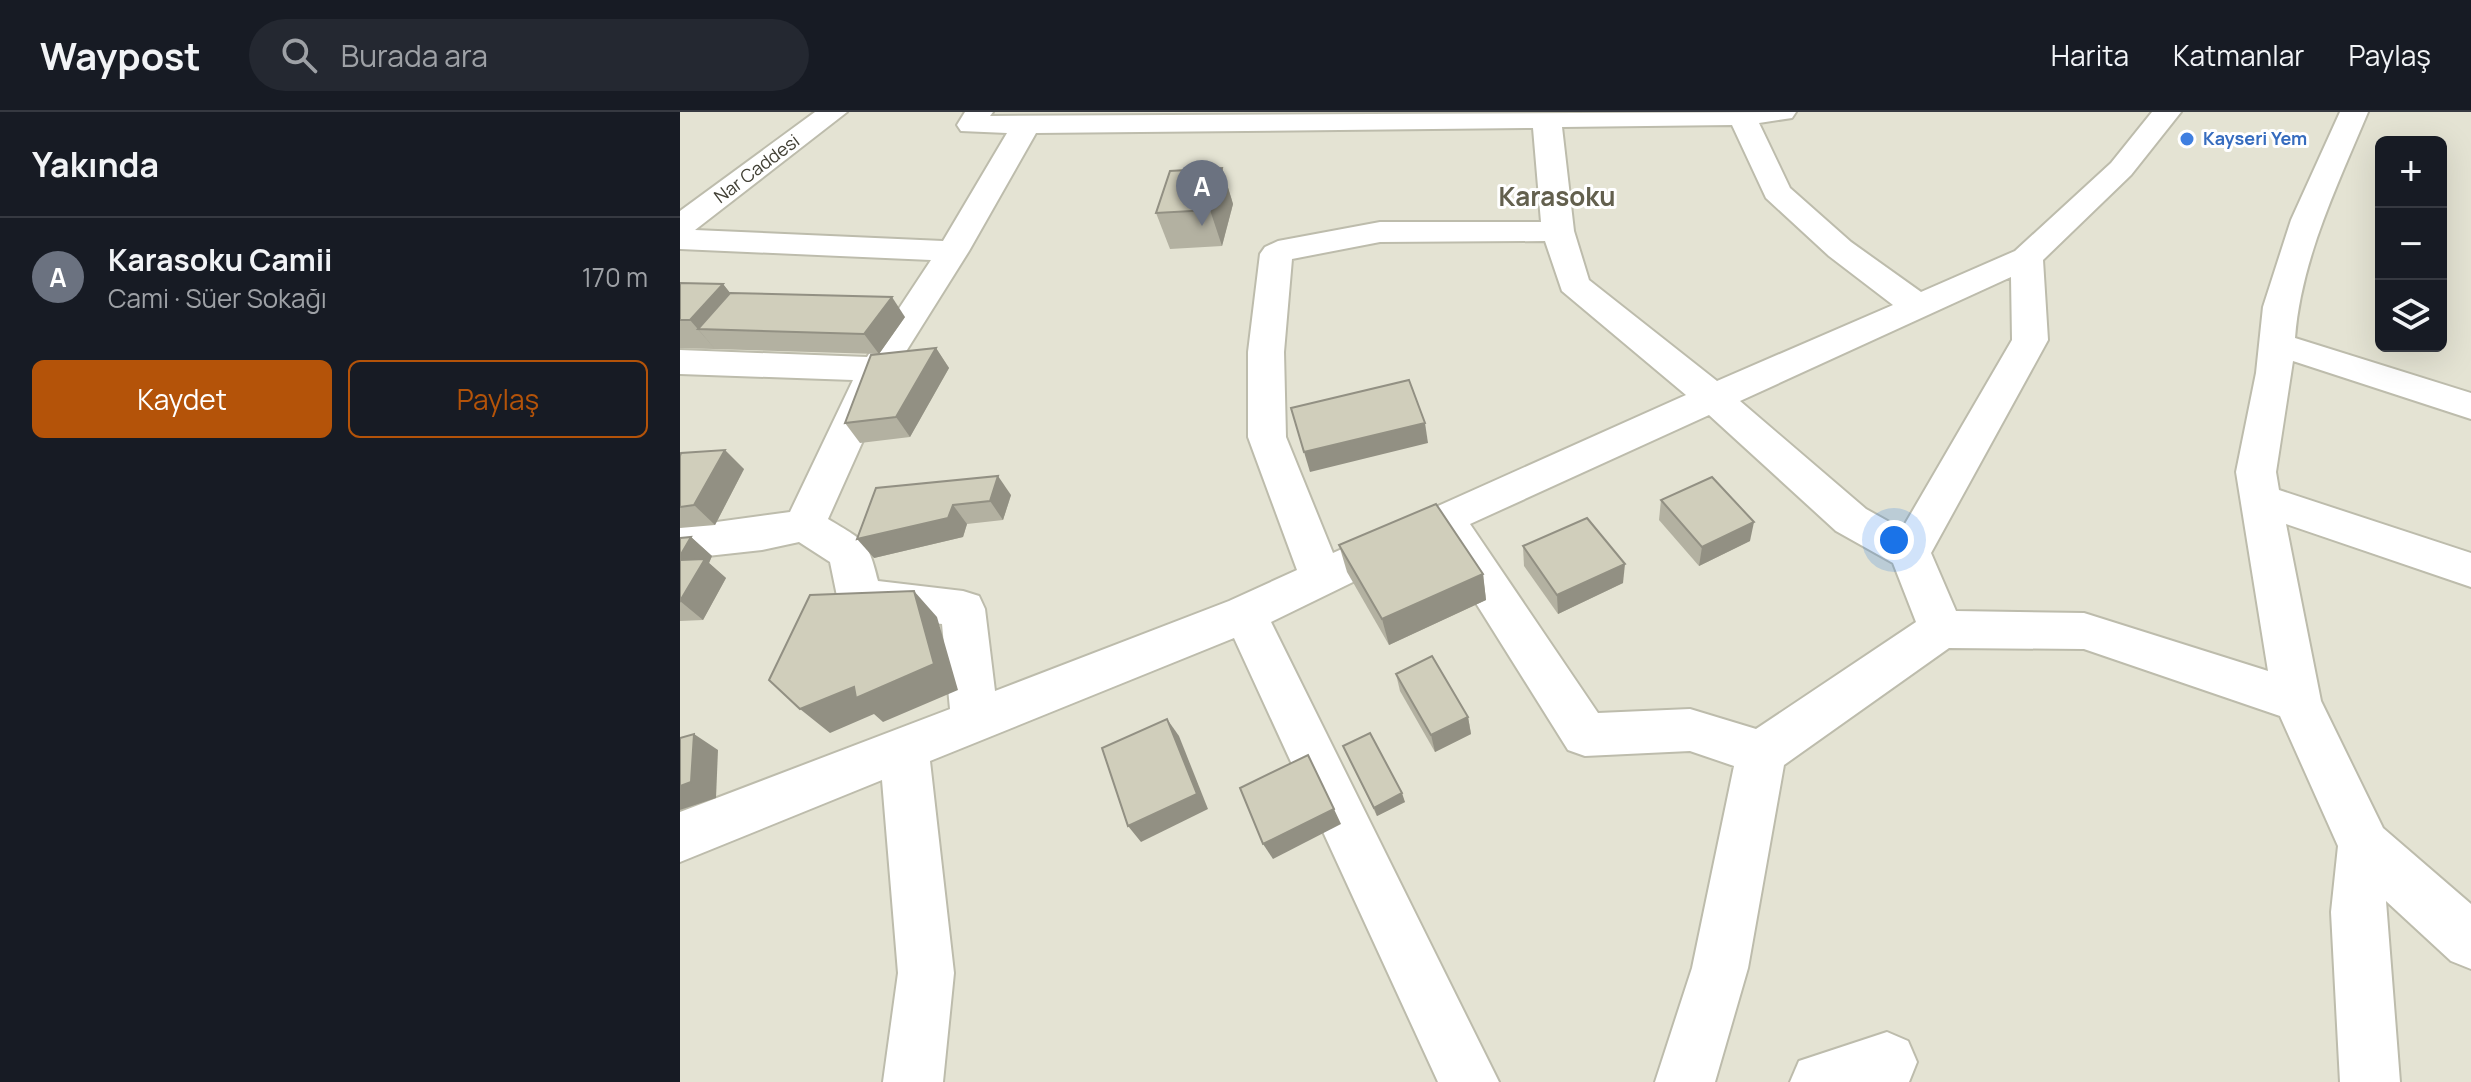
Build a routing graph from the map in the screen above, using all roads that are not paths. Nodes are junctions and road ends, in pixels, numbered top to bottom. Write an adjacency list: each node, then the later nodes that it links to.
1 (833, 112): 10 (street, Nar Caddesi)
2 (979, 112): 9 (street)
3 (1782, 112): 8 (street)
4 (2166, 112): 14 (street)
5 (2354, 112): 16 (street)
6 (1216, 116): 7 (street); 9 (street)
7 (1546, 116): 8 (street); 11 (street)
8 (1742, 117): 15 (street)
9 (1026, 125): 13 (street)
10 (680, 226)
11 (1558, 231): 19 (street); 27 (street)
12 (680, 239): 13 (street)
13 (953, 251): 18 (street)
14 (2027, 258): 15 (street); 25 (street)
15 (1918, 307): 19 (street)
16 (2277, 344): 20 (street); 21 (street)
17 (680, 362): 18 (street)
18 (877, 369): 23 (street)
19 (1713, 398): 22 (street); 25 (street)
20 (2471, 406)
21 (2260, 499): 26 (street); 30 (street)
22 (1444, 519): 27 (street); 33 (street)
23 (805, 525): 24 (street); 31 (street)
24 (680, 543)
25 (1910, 553): 29 (street)
26 (2471, 570)
27 (1321, 577): 28 (street)
28 (1245, 614): 31 (street); 39 (street)
29 (1941, 629): 30 (street); 33 (street)
30 (2297, 701): 35 (street)
31 (975, 720): 32 (street)
32 (904, 749): 34 (street); 38 (street)
33 (1761, 753): 40 (street)
34 (680, 837)
35 (2364, 846): 36 (street); 42 (street)
36 (2471, 941)
37 (1887, 1062): 41 (street)
38 (913, 1082)
39 (1469, 1082)
40 (1685, 1082)
41 (1820, 1082)
42 (2370, 1082)

